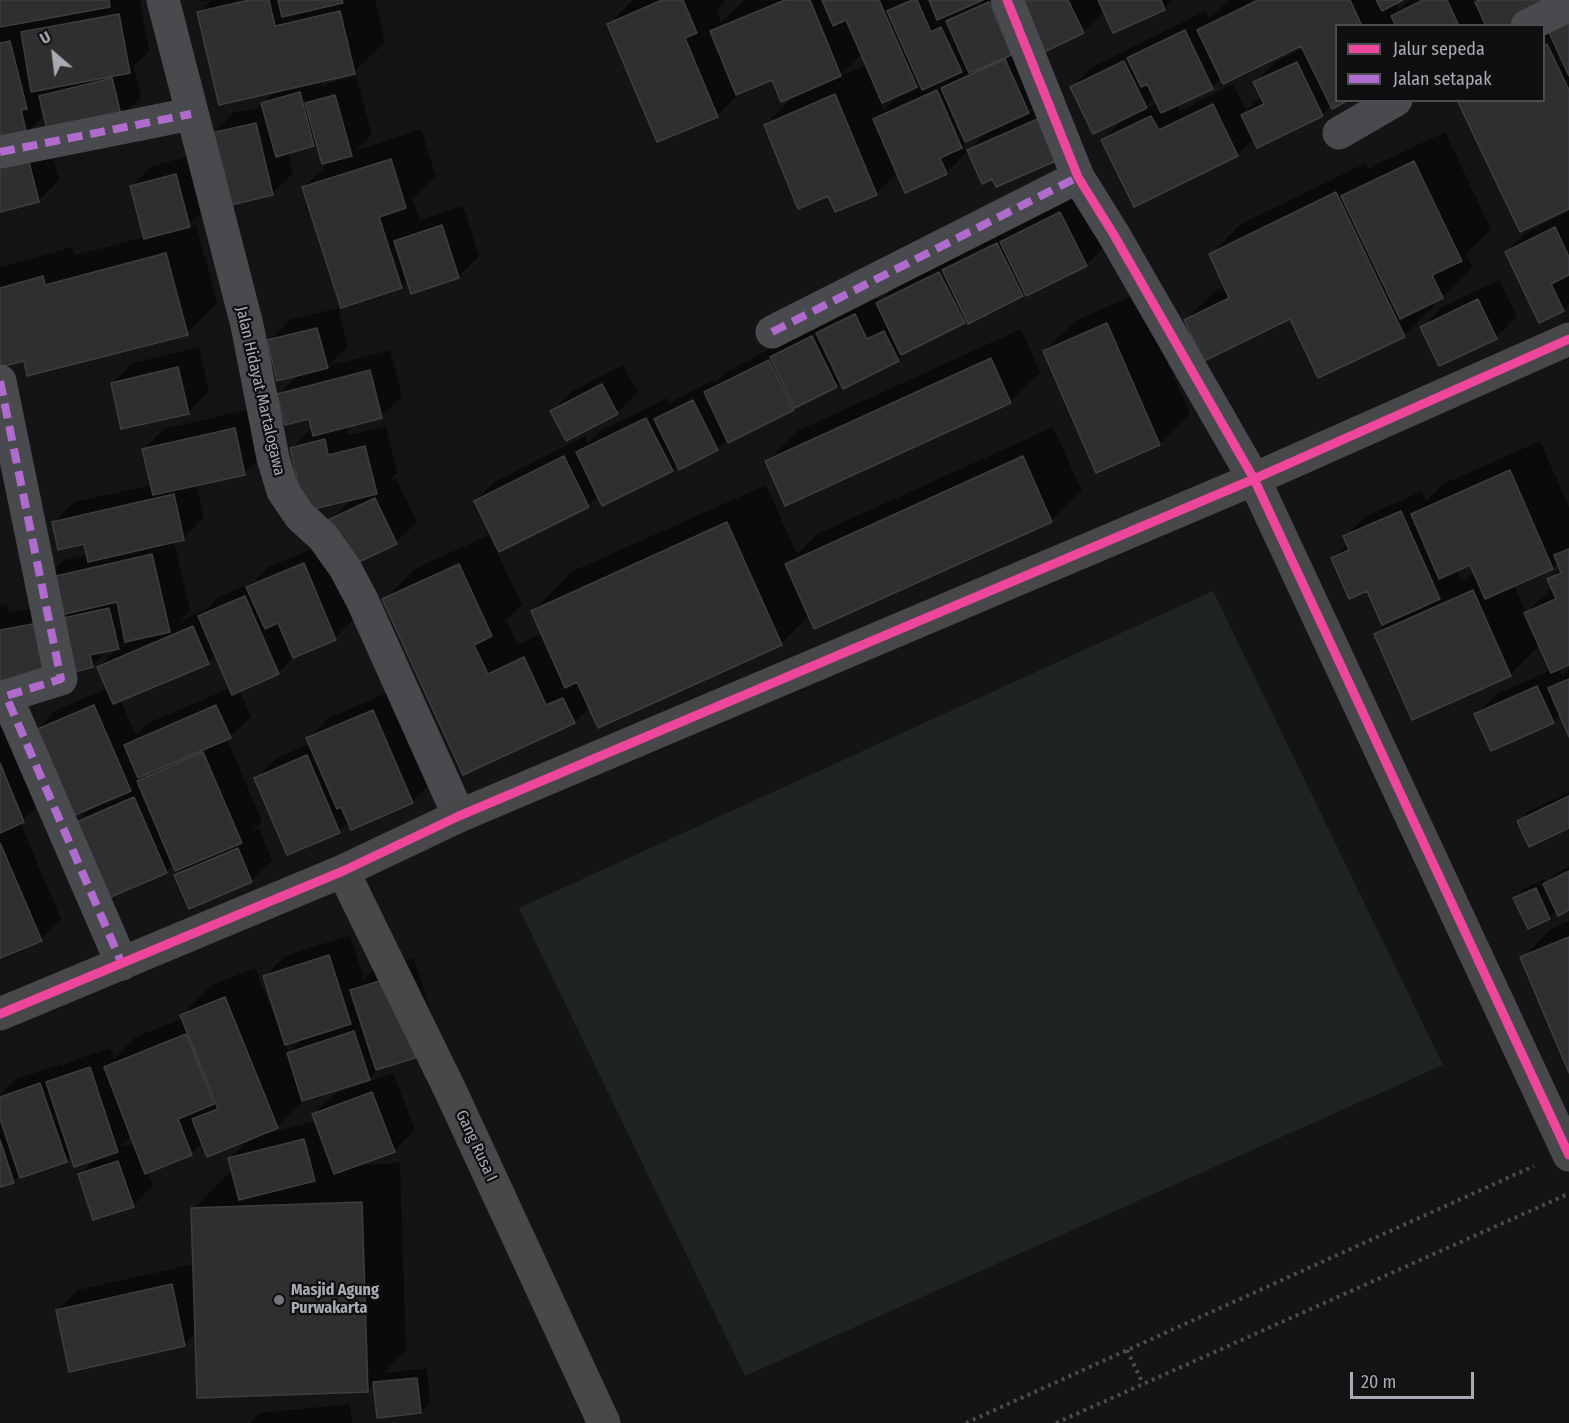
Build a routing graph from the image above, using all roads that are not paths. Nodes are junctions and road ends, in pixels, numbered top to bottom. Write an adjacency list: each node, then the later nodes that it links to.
1 (162, 0): 6 (street, Jalan Hidayat Martalogawa)
2 (1007, 0): 9 (street)
3 (1569, 5): 4 (street)
4 (1531, 24)
5 (1393, 102): 7 (street)
6 (191, 114): 8 (street); 14 (street, Jalan Hidayat Martalogawa)
7 (1339, 133)
8 (0, 152)
9 (1078, 177): 10 (street); 13 (street)
10 (772, 332)
11 (1569, 339): 13 (street)
12 (0, 381): 16 (street)
13 (1254, 479): 14 (street); 18 (street)
14 (459, 816): 15 (street)
15 (343, 871): 16 (street); 19 (street, Gang Rusa I)
16 (122, 963): 17 (street)
17 (0, 1014)
18 (1569, 1153)
19 (604, 1423)

